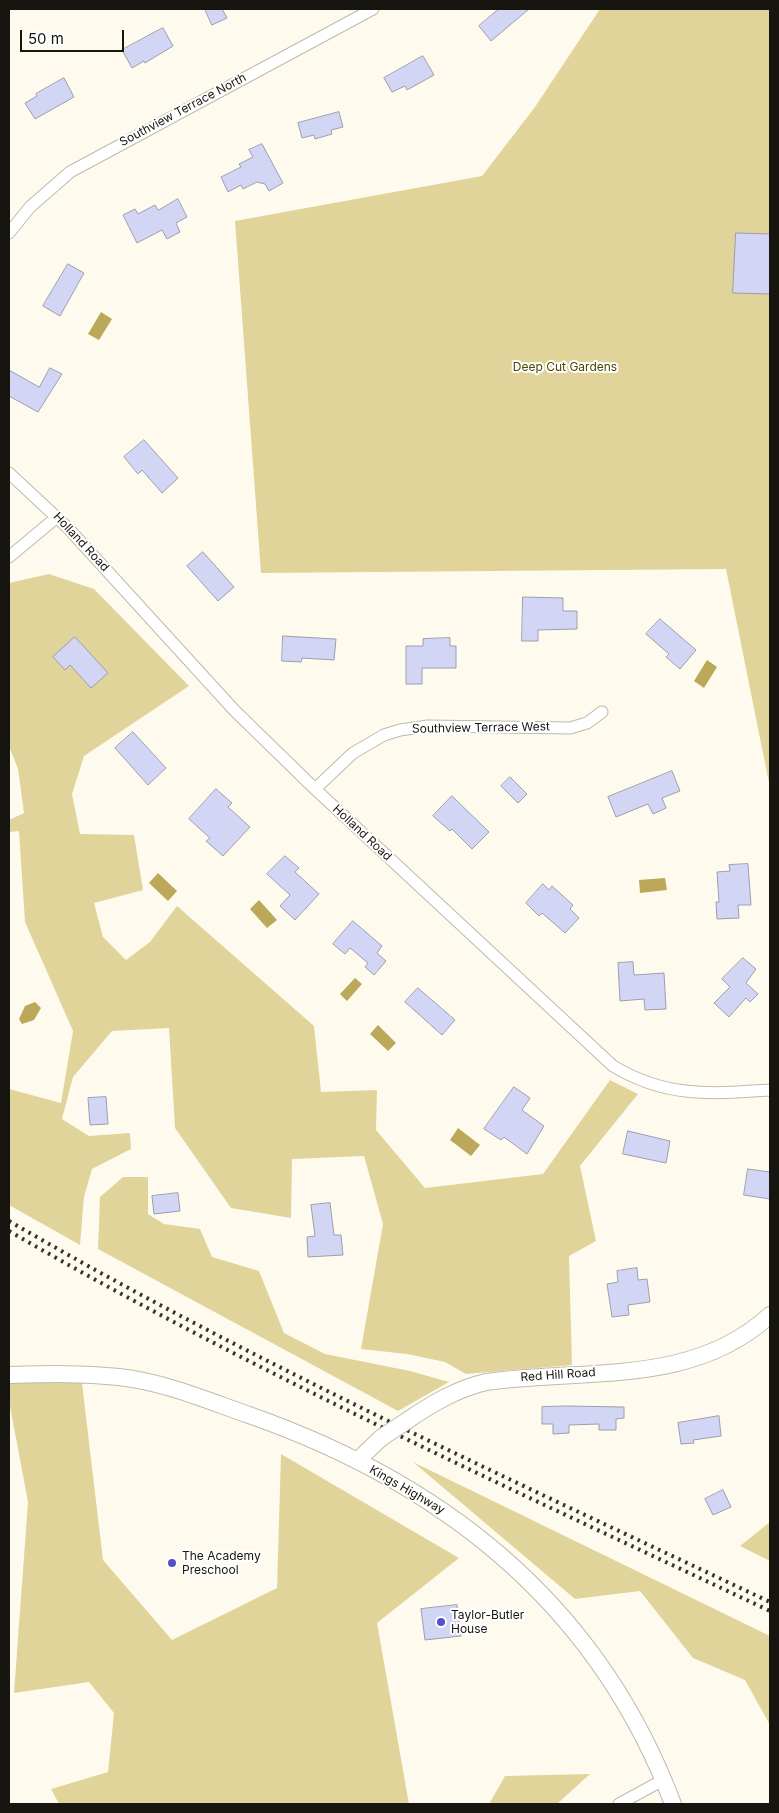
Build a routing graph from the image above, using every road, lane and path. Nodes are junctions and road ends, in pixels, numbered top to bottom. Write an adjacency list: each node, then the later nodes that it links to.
1 (373, 9): 2 (street, Southview Terrace North)
2 (9, 233)
3 (9, 473): 4 (street, Holland Road)
4 (57, 517): 5 (street); 7 (street, Holland Road)
5 (9, 557)
6 (602, 712): 7 (street, Southview Terrace West)
7 (316, 789): 8 (street, Holland Road)
8 (770, 1090)
9 (770, 1315): 11 (street, Red Hill Road, bridge)
10 (9, 1375): 11 (street, Kings Highway)
11 (357, 1461): 12 (street, Kings Highway)
12 (663, 1780): 13 (street); 14 (street, Kings Highway)
13 (619, 1804)
14 (673, 1804)

